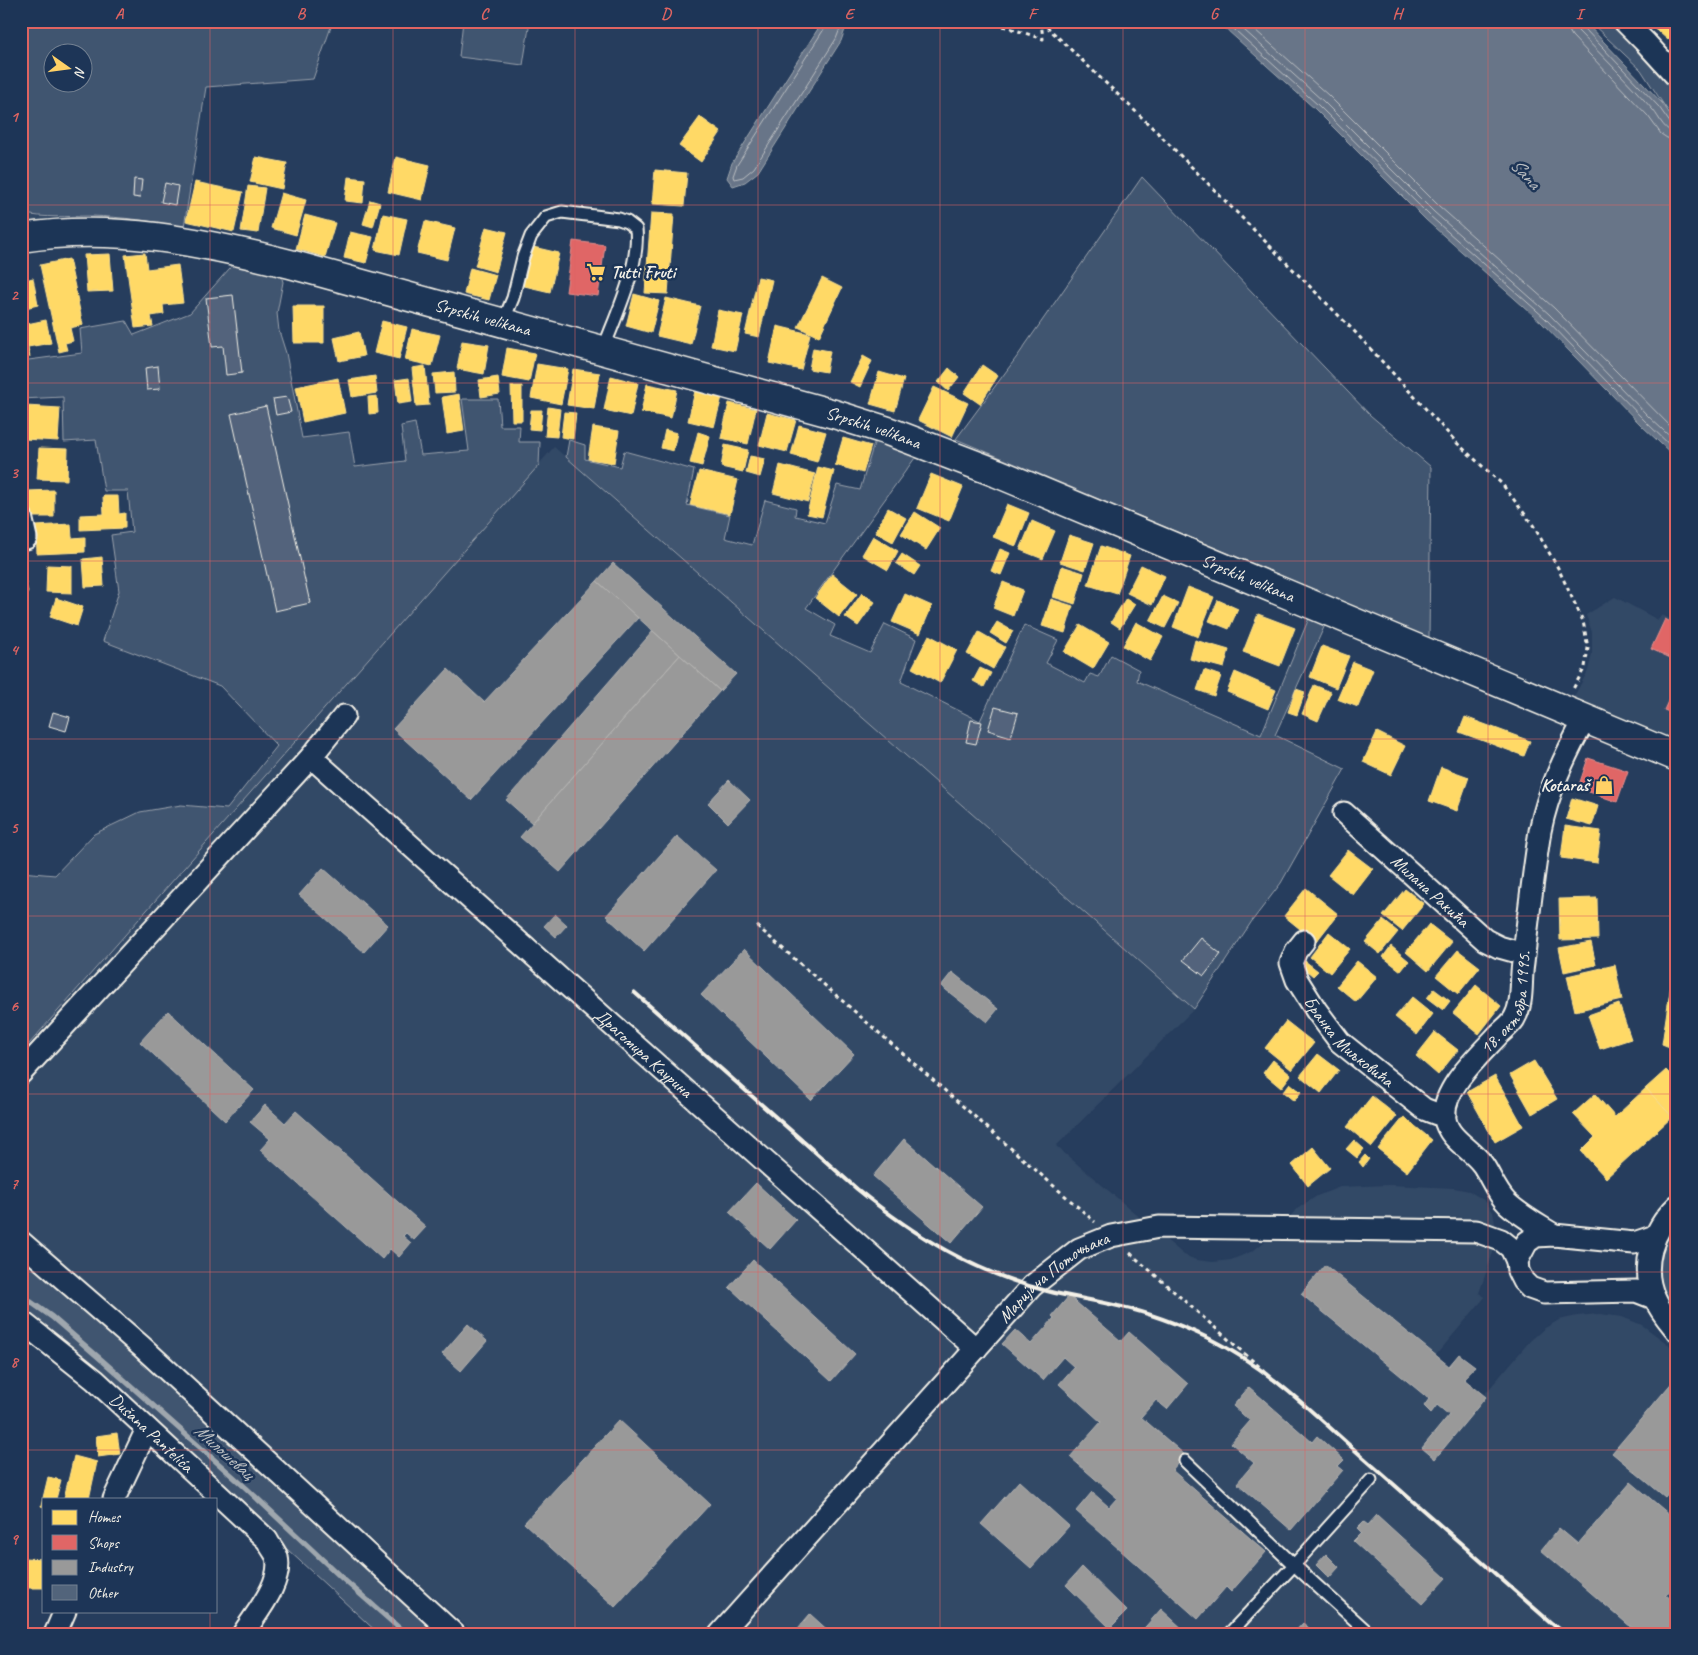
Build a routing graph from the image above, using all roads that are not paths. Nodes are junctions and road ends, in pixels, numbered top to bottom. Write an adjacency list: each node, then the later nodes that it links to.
1 (1624, 21): 2 (street)
2 (1677, 77)
3 (24, 239): 4 (main road, Srpskih velikana)
4 (503, 322): 5 (main road, Srpskih velikana); 5 (lane)
5 (603, 350): 8 (main road, Srpskih velikana)
6 (21, 516): 7 (street)
7 (26, 538)
8 (1574, 715): 11 (main road, Srpskih velikana); 14 (street, 18. октобра 1995.)
9 (344, 716): 10 (street)
10 (310, 757): 15 (street); 25 (street, Драгомира Каурина)
11 (1677, 757)
12 (1344, 813): 14 (street, Милана Ракића)
13 (1304, 941): 16 (street, Бранка Миљковића)
14 (1524, 954): 16 (street, 18. октобра 1995.)
15 (21, 1073)
16 (1445, 1114): 18 (street)
17 (1677, 1206): 19 (street)
18 (1554, 1235): 19 (street); 21 (street)
19 (1655, 1236): 22 (street)
20 (21, 1242): 34 (street)
21 (1517, 1260): 22 (street, Маријана Поточњака); 25 (street, Маријана Поточњака)
22 (1654, 1298): 24 (street)
23 (21, 1321): 26 (street, Dušana Pantelića)
24 (1677, 1331)
25 (976, 1349): 35 (street, Маријана Поточњака)
26 (147, 1429): 29 (street); 33 (street, Dušana Pantelića)
27 (1185, 1461): 30 (lane)
28 (1371, 1480): 30 (lane)
29 (114, 1498)
30 (1294, 1565): 36 (lane); 37 (lane)
31 (65, 1612): 32 (street)
32 (55, 1634)
33 (243, 1634)
34 (454, 1634)
35 (720, 1634)
36 (1229, 1634)
37 (1370, 1634)

